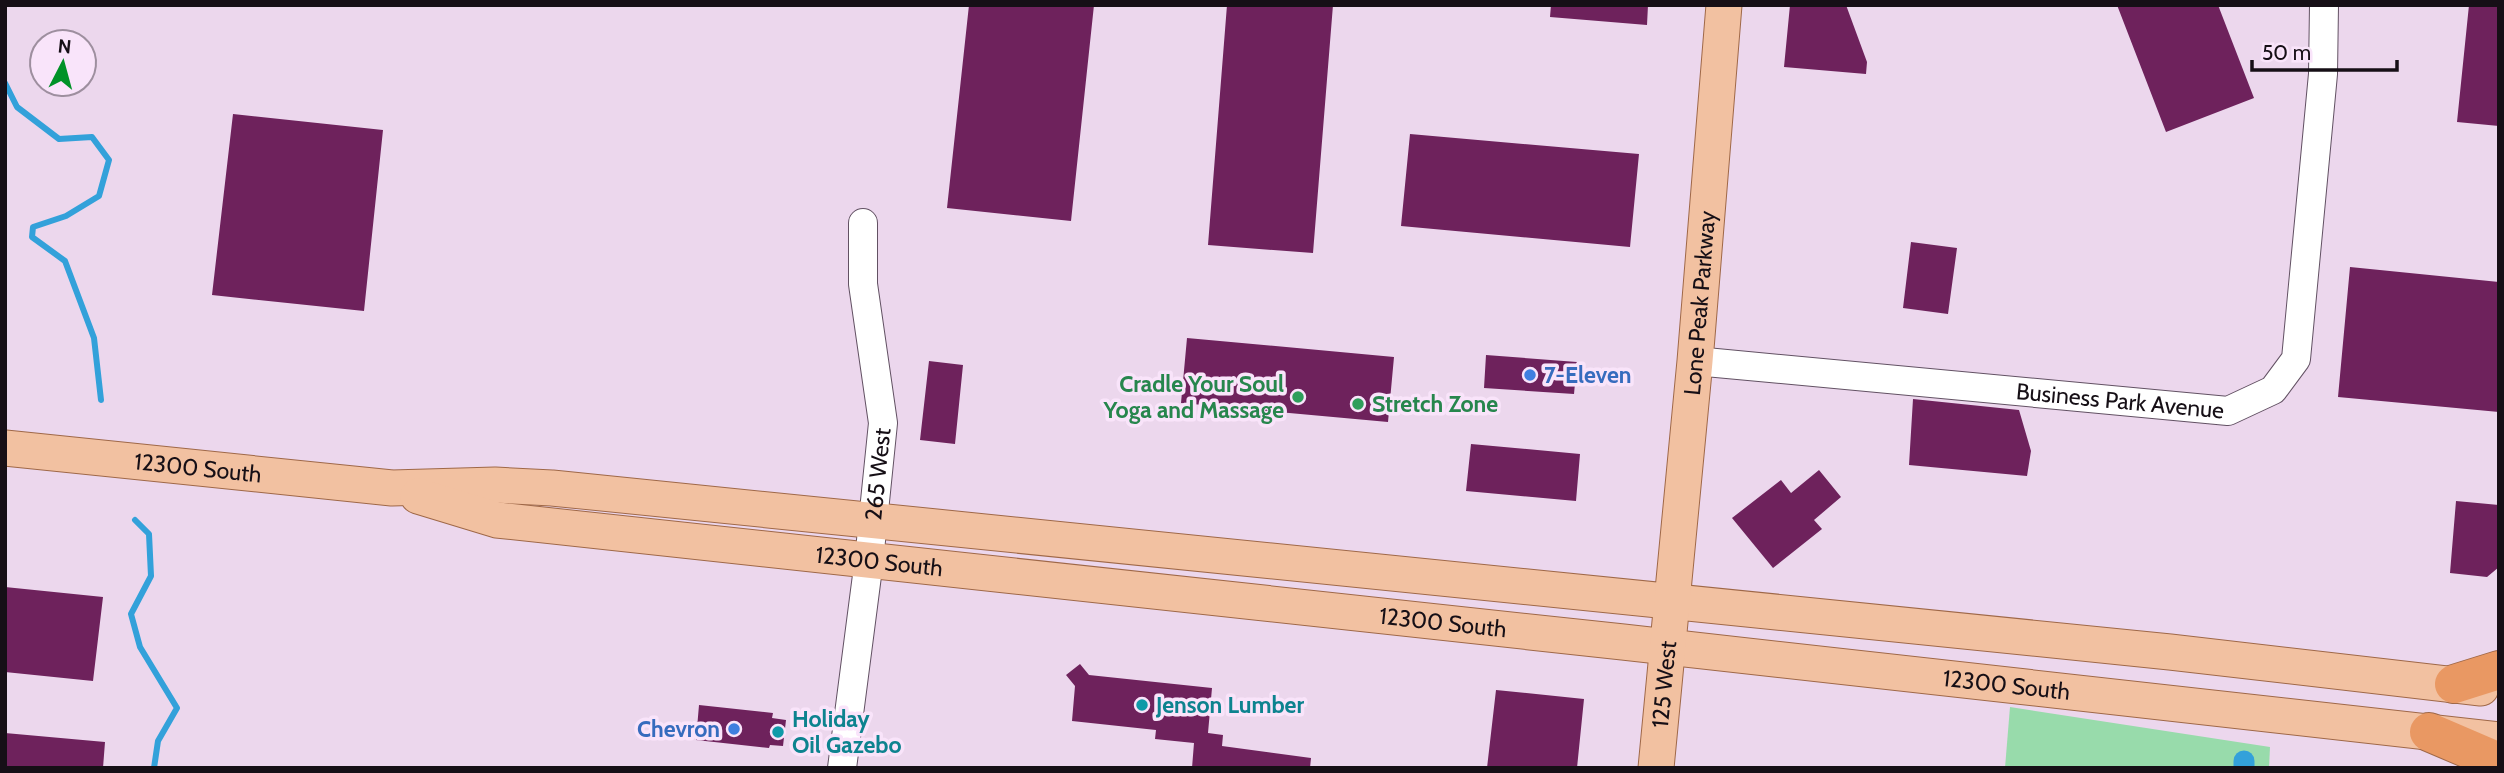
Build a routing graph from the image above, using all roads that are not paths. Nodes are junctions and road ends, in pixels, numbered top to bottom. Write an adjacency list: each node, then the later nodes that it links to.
1 (1724, 5): 4 (main road, Lone Peak Parkway)
2 (2324, 5): 4 (street, Business Park Avenue)
3 (863, 223): 7 (street, 265 West)
4 (1695, 361): 9 (main road, Lone Peak Parkway)
5 (5, 448): 6 (main road, 12300 South)
6 (392, 488): 7 (main road, 12300 South); 8 (main road, 12300 South)
7 (873, 521): 8 (street, 265 West); 9 (main road, 12300 South)
8 (869, 560): 10 (main road, 12300 South); 17 (street, 265 West)
9 (1673, 601): 10 (main road, 125 West); 12 (main road, 12300 South)
10 (1668, 647): 14 (main road, 12300 South); 18 (main road, 125 West)
11 (2499, 670): 12 (highway)
12 (2454, 684): 13 (main road, 12300 South)
13 (2499, 690)
14 (2429, 732): 15 (main road, 12300 South); 16 (highway)
15 (2499, 740)
16 (2499, 762)
17 (842, 768)
18 (1656, 768)

